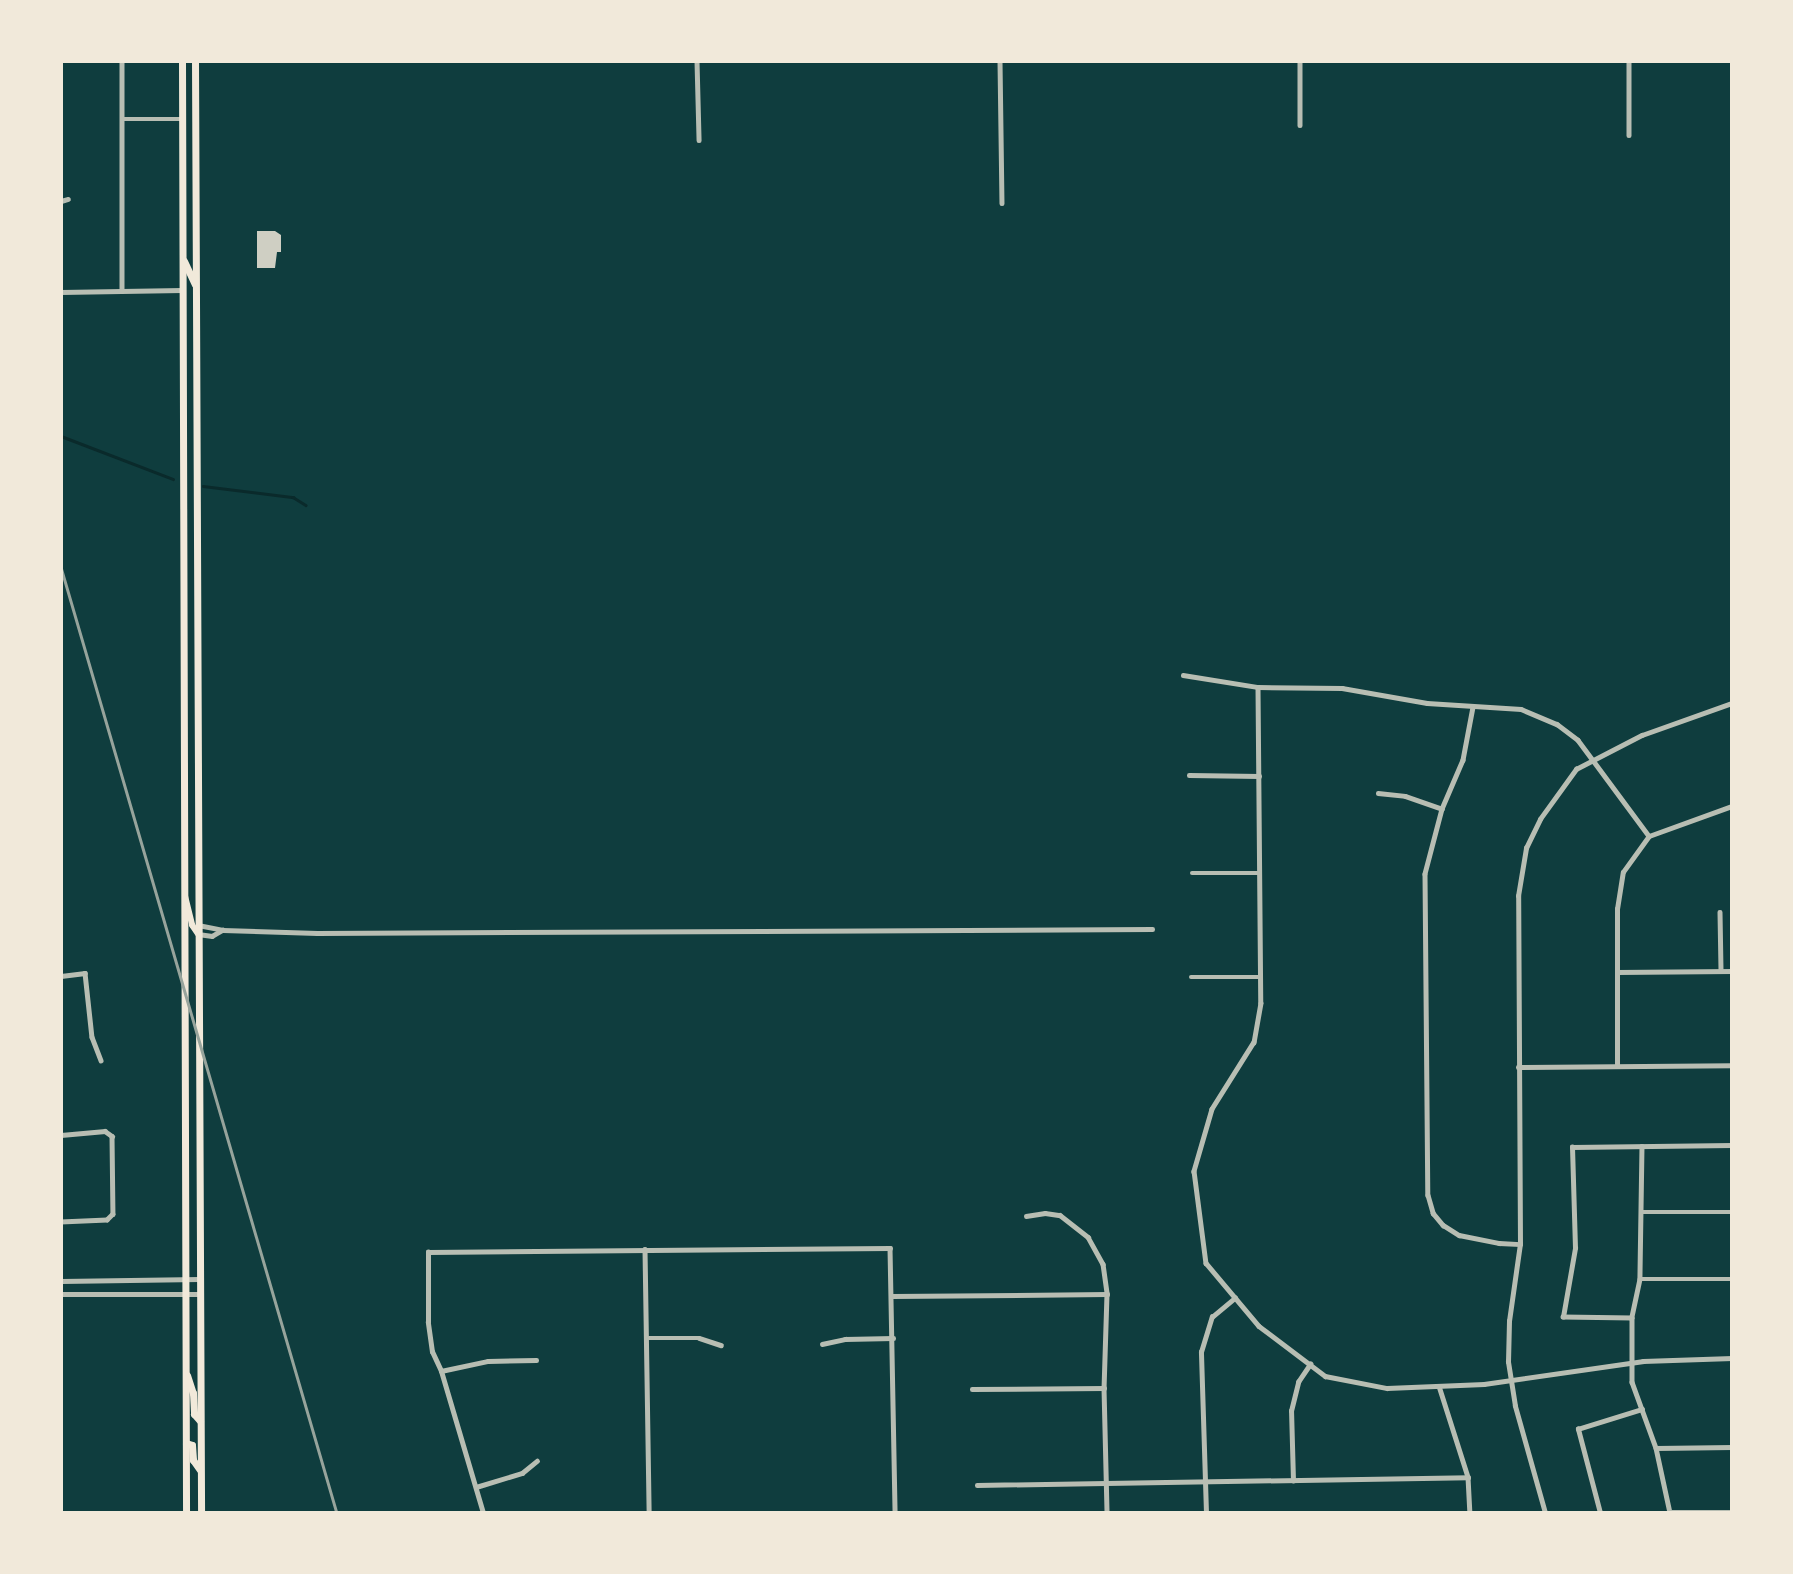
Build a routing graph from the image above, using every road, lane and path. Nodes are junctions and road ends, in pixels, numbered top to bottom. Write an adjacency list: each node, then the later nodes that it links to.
1 (121, 61): 8 (street)
2 (182, 61): 9 (main road)
3 (195, 61): 17 (main road)
4 (697, 61): 12 (street)
5 (1000, 61): 15 (street)
6 (1300, 61): 10 (street)
7 (1629, 61): 11 (street)
8 (122, 119): 9 (street); 19 (street)
9 (182, 119): 16 (main road)
10 (1300, 125)
11 (1629, 135)
12 (699, 140)
13 (68, 199): 14 (street)
14 (61, 201)
15 (1002, 203)
16 (182, 254): 17 (main road); 18 (main road)
17 (195, 286): 37 (main road)
18 (182, 290): 19 (street); 34 (main road)
19 (122, 291): 20 (street)
20 (61, 292)
21 (1183, 675): 22 (street)
22 (1258, 687): 24 (street); 27 (street)
23 (1732, 703): 25 (street)
24 (1473, 707): 25 (street); 30 (street)
25 (1593, 759): 31 (street); 48 (street)
26 (1189, 775): 27 (street)
27 (1259, 776): 33 (street)
28 (1378, 793): 30 (street)
29 (1732, 806): 31 (street)
30 (1442, 809): 56 (street)
31 (1649, 836): 41 (street)
32 (1192, 873): 33 (street)
33 (1260, 873): 44 (street)
34 (183, 891): 37 (main road); 58 (main road)
35 (1720, 912): 39 (street)
36 (1152, 929): 38 (street)
37 (198, 930): 38 (street); 38 (street); 59 (main road)
38 (223, 930)
39 (1721, 971): 40 (street); 41 (street)
40 (1732, 971)
41 (1617, 972): 47 (street)
42 (61, 976): 45 (street)
43 (1191, 977): 44 (street)
44 (1261, 977): 68 (street)
45 (101, 1060)
46 (1732, 1065): 47 (street)
47 (1617, 1066): 48 (street)
48 (1518, 1067): 56 (street)
49 (61, 1135): 55 (street)
50 (1732, 1145): 51 (street)
51 (1642, 1146): 52 (street); 69 (street)
52 (1642, 1212): 53 (street); 60 (street)
53 (1732, 1212)
54 (1026, 1216): 66 (street)
55 (61, 1222)
56 (1520, 1244): 80 (street)
57 (645, 1249): 67 (street); 70 (street); 79 (street)
58 (186, 1279): 59 (street); 62 (street); 63 (main road)
59 (199, 1279): 65 (main road)
60 (1640, 1279): 61 (street); 69 (street)
61 (1732, 1279)
62 (61, 1281)
63 (186, 1293): 64 (street); 65 (street); 78 (main road)
64 (61, 1294)
65 (199, 1294): 85 (main road)
66 (1107, 1294): 67 (street); 82 (street)
67 (892, 1296): 71 (street)
68 (1236, 1298): 77 (street); 93 (street)
69 (1632, 1318): 76 (street)
70 (649, 1338): 73 (street); 102 (street)
71 (892, 1338): 72 (street); 103 (street)
72 (822, 1344)
73 (721, 1345)
74 (1732, 1358): 76 (street)
75 (536, 1360): 79 (street)
76 (1632, 1363): 80 (street); 84 (street)
77 (1310, 1364): 81 (street); 92 (street)
78 (186, 1371): 85 (main road); 86 (main road)
79 (441, 1371): 96 (street)
80 (1509, 1381): 81 (street); 107 (street)
81 (1439, 1386): 91 (street)
82 (1104, 1388): 83 (street); 95 (street)
83 (972, 1389)
84 (1642, 1409): 88 (street); 108 (street)
85 (200, 1421): 90 (main road)
86 (186, 1443): 90 (main road); 99 (main road)
87 (1732, 1447): 88 (street)
88 (1656, 1448): 97 (street)
89 (537, 1461): 96 (street)
90 (201, 1471): 100 (main road)
91 (1468, 1478): 92 (street); 106 (street)
92 (1293, 1481): 93 (street)
93 (1206, 1483): 95 (street); 105 (street)
94 (977, 1485): 95 (street)
95 (1108, 1485): 104 (street)
96 (476, 1487): 101 (street)
97 (1670, 1512): 98 (street)
98 (1732, 1512)
99 (186, 1513)
100 (201, 1513)
101 (483, 1513)
102 (649, 1513)
103 (895, 1513)
104 (1107, 1513)
105 (1206, 1513)
106 (1470, 1513)
107 (1545, 1513)
108 (1600, 1513)

